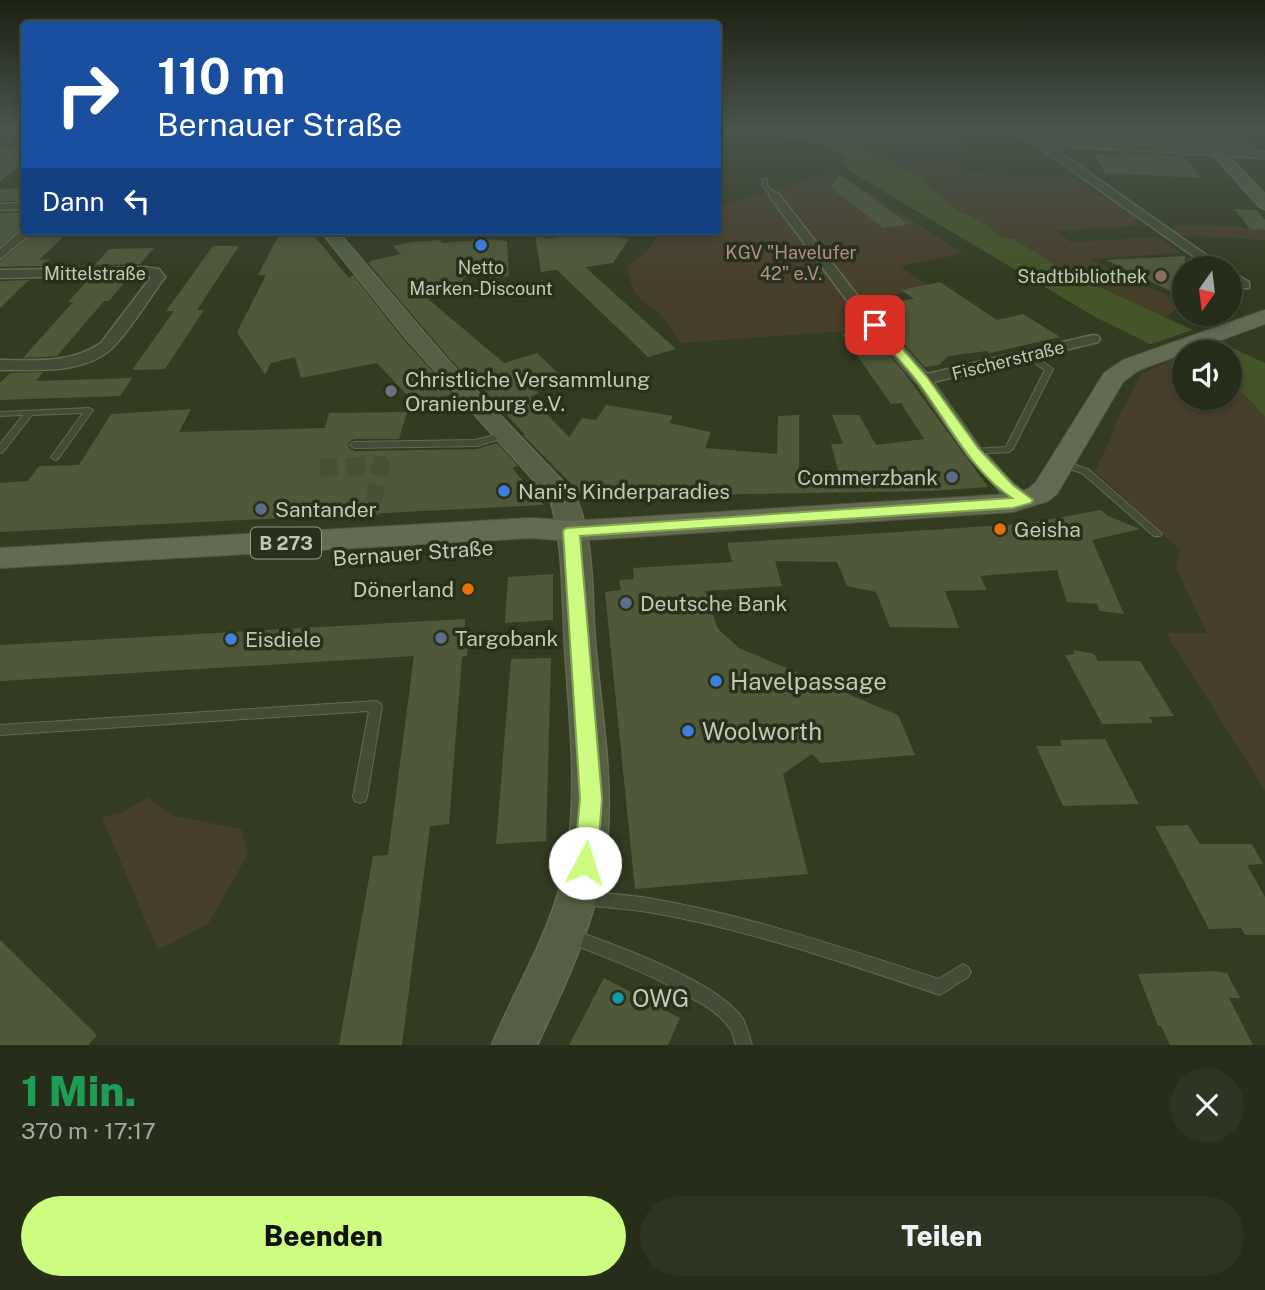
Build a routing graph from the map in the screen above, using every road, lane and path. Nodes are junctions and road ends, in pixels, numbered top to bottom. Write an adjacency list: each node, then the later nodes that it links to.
1 (1092, 179): 11 (street)
2 (1242, 179): 5 (main road)
3 (765, 180): 4 (lane)
4 (775, 195): 17 (street, Fischerstraße)
5 (1265, 204)
6 (0, 206): 7 (street)
7 (21, 206)
8 (22, 235): 10 (street)
9 (332, 235): 20 (main road)
10 (0, 255)
11 (1202, 256)
12 (0, 274): 16 (street, Mittelstraße)
13 (1265, 317): 25 (main road)
14 (1093, 339): 15 (street, Fischerstraße)
15 (1028, 355): 17 (street, Fischerstraße); 23 (lane)
16 (0, 365)
17 (923, 380): 23 (street, Fischerstraße)
18 (30, 412): 19 (lane); 22 (lane); 24 (lane)
19 (0, 414)
20 (504, 435): 21 (lane); 27 (main road)
21 (354, 445)
22 (0, 450)
23 (974, 452): 26 (street, Fischerstraße)
24 (55, 457)
25 (1063, 464): 26 (main road); 28 (lane)
26 (1026, 500): 27 (main road, Bernauer Straße / B 273)
27 (572, 531): 29 (main road, Bernauer Straße / B 273); 30 (main road, Bernauer Straße / B 273); 33 (main road)
28 (1157, 534)
29 (0, 558)
30 (0, 577)
31 (0, 730): 32 (lane)
32 (360, 797)
33 (571, 916): 34 (lane); 35 (main road); 36 (lane)
34 (963, 972)
35 (514, 1045)
36 (744, 1045)

